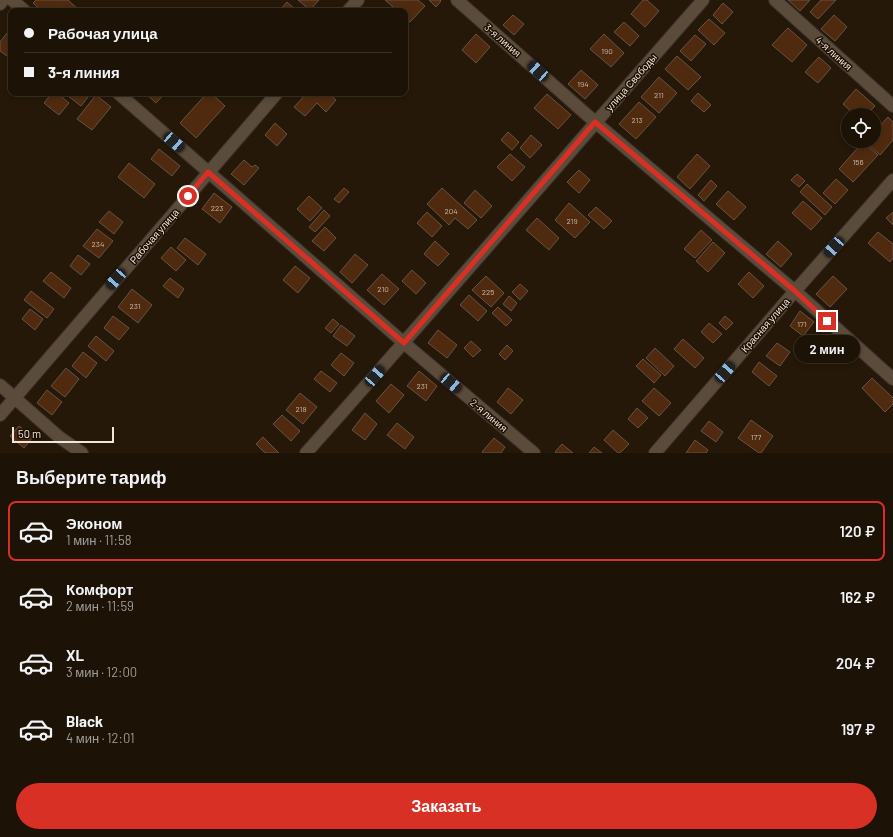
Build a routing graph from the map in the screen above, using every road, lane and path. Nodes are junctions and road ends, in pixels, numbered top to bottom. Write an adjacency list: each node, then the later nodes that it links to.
1 (3, 0): 7 (street)
2 (12, 0): 8 (street)
3 (358, 0): 9 (street)
4 (457, 0): 13 (street, 3-я линия)
5 (703, 0): 13 (street, улица Свободы)
6 (776, 0): 12 (street, 4-я линия)
7 (0, 4)
8 (21, 8)
9 (351, 8)
10 (121, 96): 14 (street, 2-я линия)
11 (274, 96): 14 (street, Рабочая улица)
12 (893, 106)
13 (595, 122): 16 (street, 3-я линия); 17 (street, улица Свободы)
14 (208, 172): 17 (street, 2-я линия); 20 (street, Рабочая улица)
15 (893, 180): 16 (street, Красная улица)
16 (795, 291): 18 (street, 3-я линия); 25 (street, Красная улица)
17 (404, 343): 23 (street, улица Свободы); 24 (street, 2-я линия)
18 (893, 379)
19 (0, 385): 20 (street)
20 (14, 398): 21 (street, Рабочая улица); 22 (street)
21 (0, 415)
22 (82, 453)
23 (306, 453)
24 (534, 453)
25 (655, 453)

